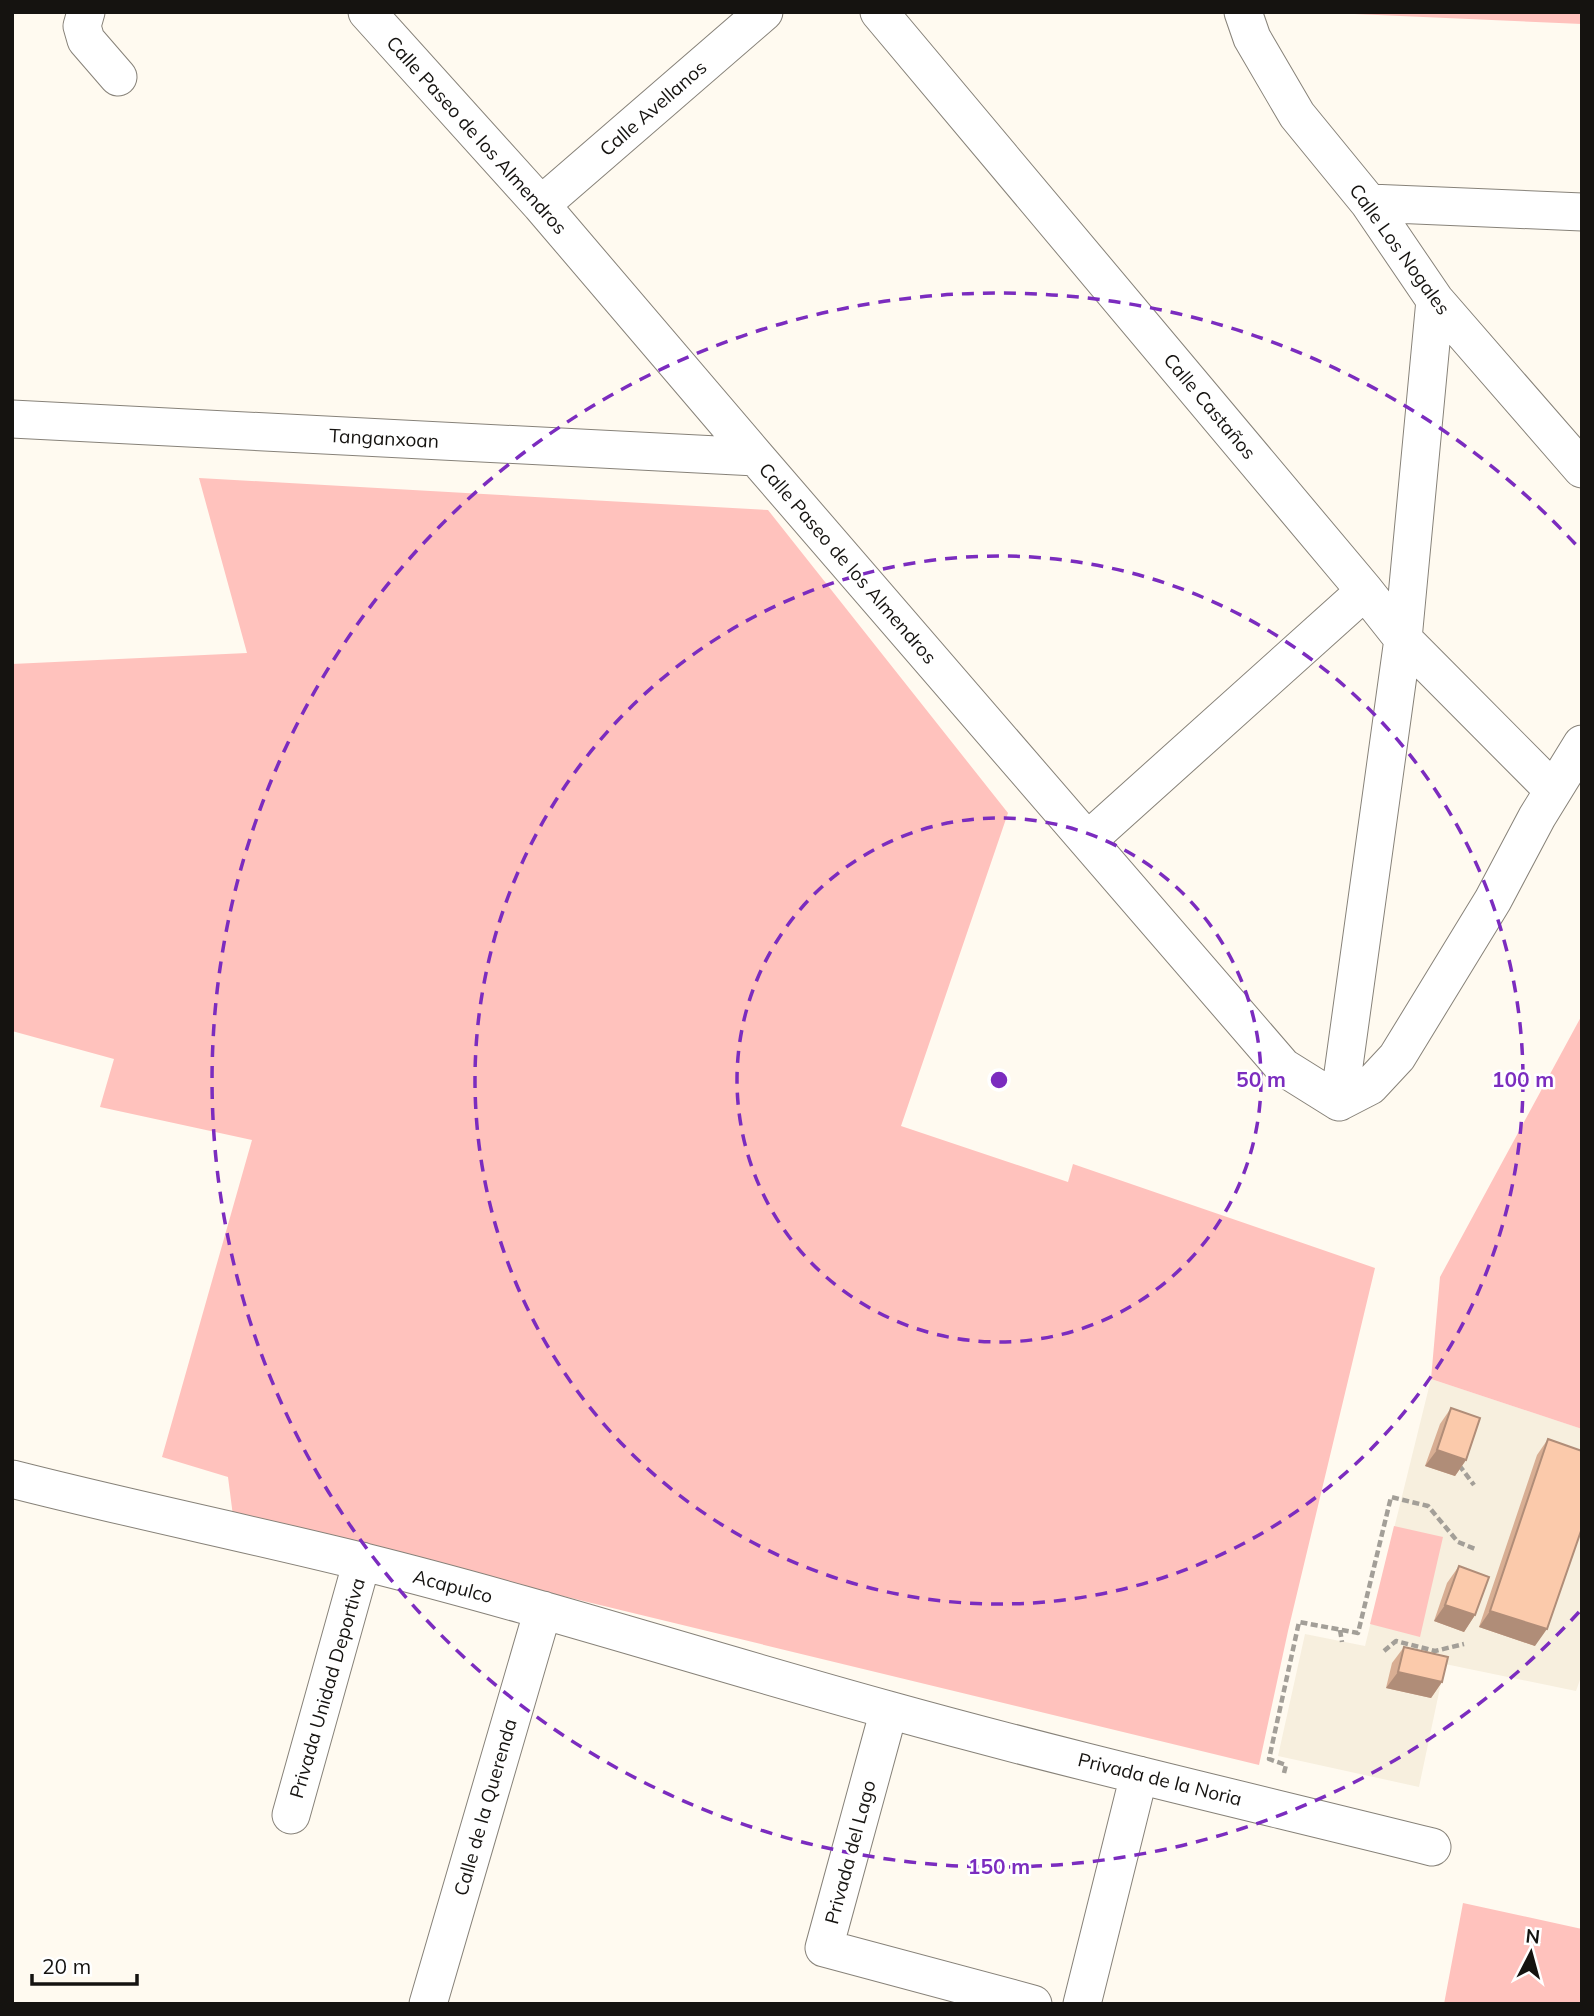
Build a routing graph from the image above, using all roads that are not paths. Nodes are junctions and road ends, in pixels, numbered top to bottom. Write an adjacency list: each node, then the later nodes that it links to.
1 (86, 12): 6 (street)
2 (368, 12): 8 (street, Calle Paseo de los Almendros)
3 (764, 12): 8 (street, Calle Avellanos)
4 (879, 12): 14 (street, Calle Castaños)
5 (1243, 12): 7 (street, Calle Los Nogales)
6 (118, 77)
7 (1369, 203): 9 (street); 10 (street, Calle Los Nogales)
8 (541, 205): 12 (street, Calle Paseo de los Almendros)
9 (1582, 212)
10 (1436, 300): 13 (street, Calle Los Nogales); 15 (street)
11 (12, 419): 12 (street, Tanganxoan)
12 (756, 457): 18 (street, Calle Paseo de los Almendros)
13 (1582, 469)
14 (1365, 591): 15 (street, Calle Castaños); 18 (street)
15 (1403, 639): 17 (street, Calle Castaños); 19 (street)
16 (1582, 744): 17 (street)
17 (1553, 790): 19 (street)
18 (1088, 840): 19 (street, Calle Paseo de los Almendros)
19 (1339, 1102)
20 (12, 1479): 21 (street, Acapulco)
21 (362, 1561): 22 (street, Acapulco); 25 (street, Privada Unidad Deportiva)
22 (543, 1609): 23 (street, Acapulco); 27 (street, Calle de la Querenda)
23 (889, 1710): 24 (street, Privada de la Noria); 28 (street, Privada del Lago)
24 (1139, 1775): 26 (street, Privada de la Noria); 29 (street)
25 (291, 1815)
26 (1432, 1847)
27 (428, 2004)
28 (1032, 2004)
29 (1082, 2004)

